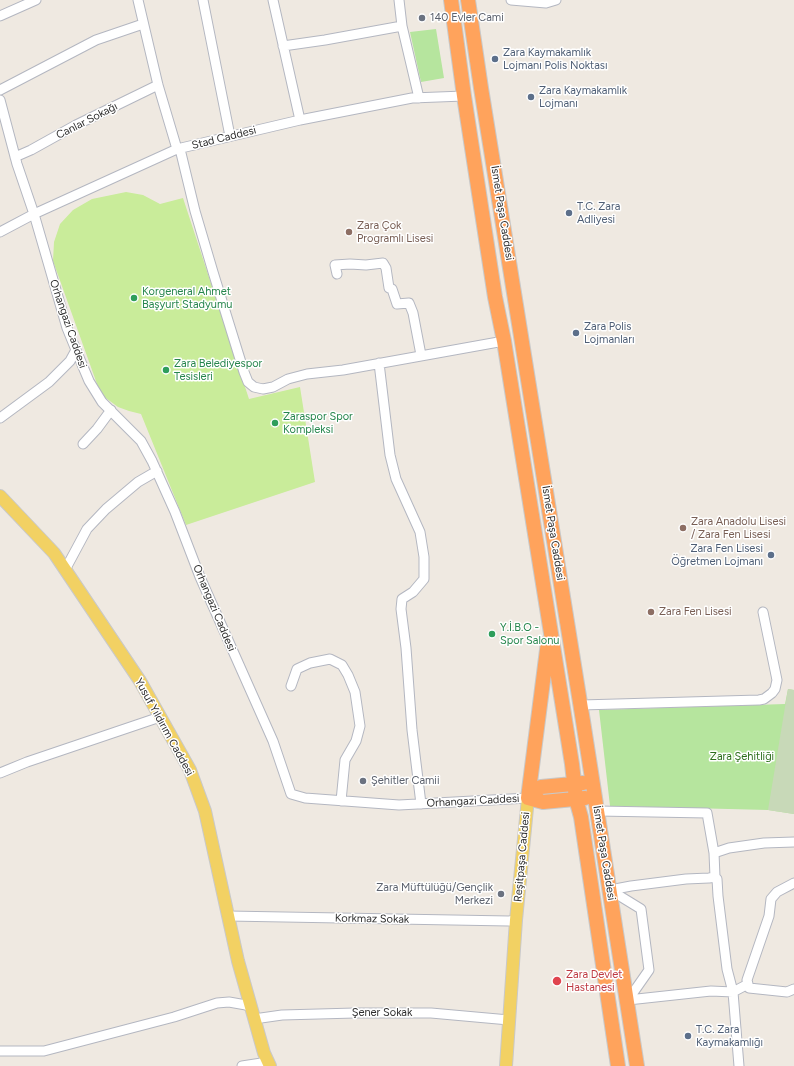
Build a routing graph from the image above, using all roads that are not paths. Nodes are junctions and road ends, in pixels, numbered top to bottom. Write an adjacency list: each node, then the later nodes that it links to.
1 (36, 0): 10 (street)
2 (138, 0): 11 (street)
3 (203, 0): 21 (street)
4 (273, 0): 13 (street)
5 (399, 0): 12 (street)
6 (451, 0): 16 (highway, İsmet Paşa Caddesi)
7 (468, 0): 40 (highway, İsmet Paşa Caddesi)
8 (511, 0): 9 (street)
9 (556, 0)
10 (0, 16)
11 (143, 24): 14 (street); 15 (street)
12 (402, 26): 13 (street); 17 (street)
13 (283, 46): 19 (street)
14 (158, 85): 22 (street); 23 (street, Canlar Sokağı)
15 (0, 90)
16 (464, 96): 17 (street, Stad Caddesi); 27 (highway, İsmet Paşa Caddesi)
17 (419, 98): 19 (street, Stad Caddesi)
18 (0, 100): 20 (street, Orhangazi Caddesi)
19 (300, 120): 21 (street, Stad Caddesi)
20 (4, 129): 23 (street, Orhangazi Caddesi)
21 (230, 136): 22 (street, Stad Caddesi)
22 (179, 149): 24 (street, Stad Caddesi); 30 (street)
23 (15, 157): 24 (street, Orhangazi Caddesi)
24 (34, 214): 25 (street, Stad Caddesi); 28 (street, Orhangazi Caddesi)
25 (0, 232)
26 (337, 274): 29 (street)
27 (504, 341): 29 (street); 38 (highway, İsmet Paşa Caddesi)
28 (76, 350): 31 (street, Orhangazi Caddesi); 32 (street)
29 (421, 355): 30 (street)
30 (379, 363): 49 (street)
31 (111, 410): 33 (street); 34 (street, Orhangazi Caddesi)
32 (0, 418)
33 (83, 444)
34 (157, 471): 36 (street); 48 (street, Orhangazi Caddesi)
35 (0, 496): 36 (main road, Yusuf Yıldırım Caddesi)
36 (65, 570): 41 (main road, Yusuf Yıldırım Caddesi)
37 (763, 612): 40 (street)
38 (550, 626): 44 (highway, İsmet Paşa Caddesi); 46 (highway, Reşitpaşa Caddesi)
39 (292, 686): 48 (street)
40 (581, 705): 43 (highway, İsmet Paşa Caddesi)
41 (160, 717): 42 (street); 56 (main road, Yusuf Yıldırım Caddesi)
42 (0, 773)
43 (593, 782): 44 (highway, Orhangazi Caddesi); 45 (highway, İsmet Paşa Caddesi)
44 (575, 784): 46 (highway, Orhangazi Caddesi); 47 (highway, İsmet Paşa Caddesi)
45 (595, 797): 47 (highway, Orhangazi Caddesi); 50 (highway, İsmet Paşa Caddesi)
46 (528, 798): 47 (highway, Orhangazi Caddesi); 49 (street, Orhangazi Caddesi); 57 (main road, Reşitpaşa Caddesi)
47 (576, 799): 68 (highway, İsmet Paşa Caddesi)
48 (342, 801): 49 (street, Orhangazi Caddesi)
49 (421, 804)
50 (598, 811): 52 (street); 55 (highway, İsmet Paşa Caddesi)
51 (794, 842): 52 (street)
52 (714, 853): 53 (street)
53 (714, 877): 55 (street); 60 (street)
54 (794, 882): 58 (street)
55 (610, 890): 61 (highway, İsmet Paşa Caddesi); 61 (street)
56 (228, 916): 57 (street, Korkmaz Sokak); 62 (main road, Yusuf Yıldırım Caddesi)
57 (516, 920): 63 (main road, Reşitpaşa Caddesi)
58 (748, 984): 59 (street); 60 (street)
59 (794, 989)
60 (733, 992): 61 (street); 70 (street)
61 (628, 1000): 69 (highway, İsmet Paşa Caddesi)
62 (253, 1013): 63 (street, Şener Sokak); 64 (street); 65 (main road, Yusuf Yıldırım Caddesi)
63 (509, 1020): 67 (main road, Reşitpaşa Caddesi)
64 (0, 1051)
65 (269, 1064): 66 (street)
66 (242, 1066)
67 (506, 1066)
68 (618, 1066)
69 (637, 1066)
70 (739, 1066)

